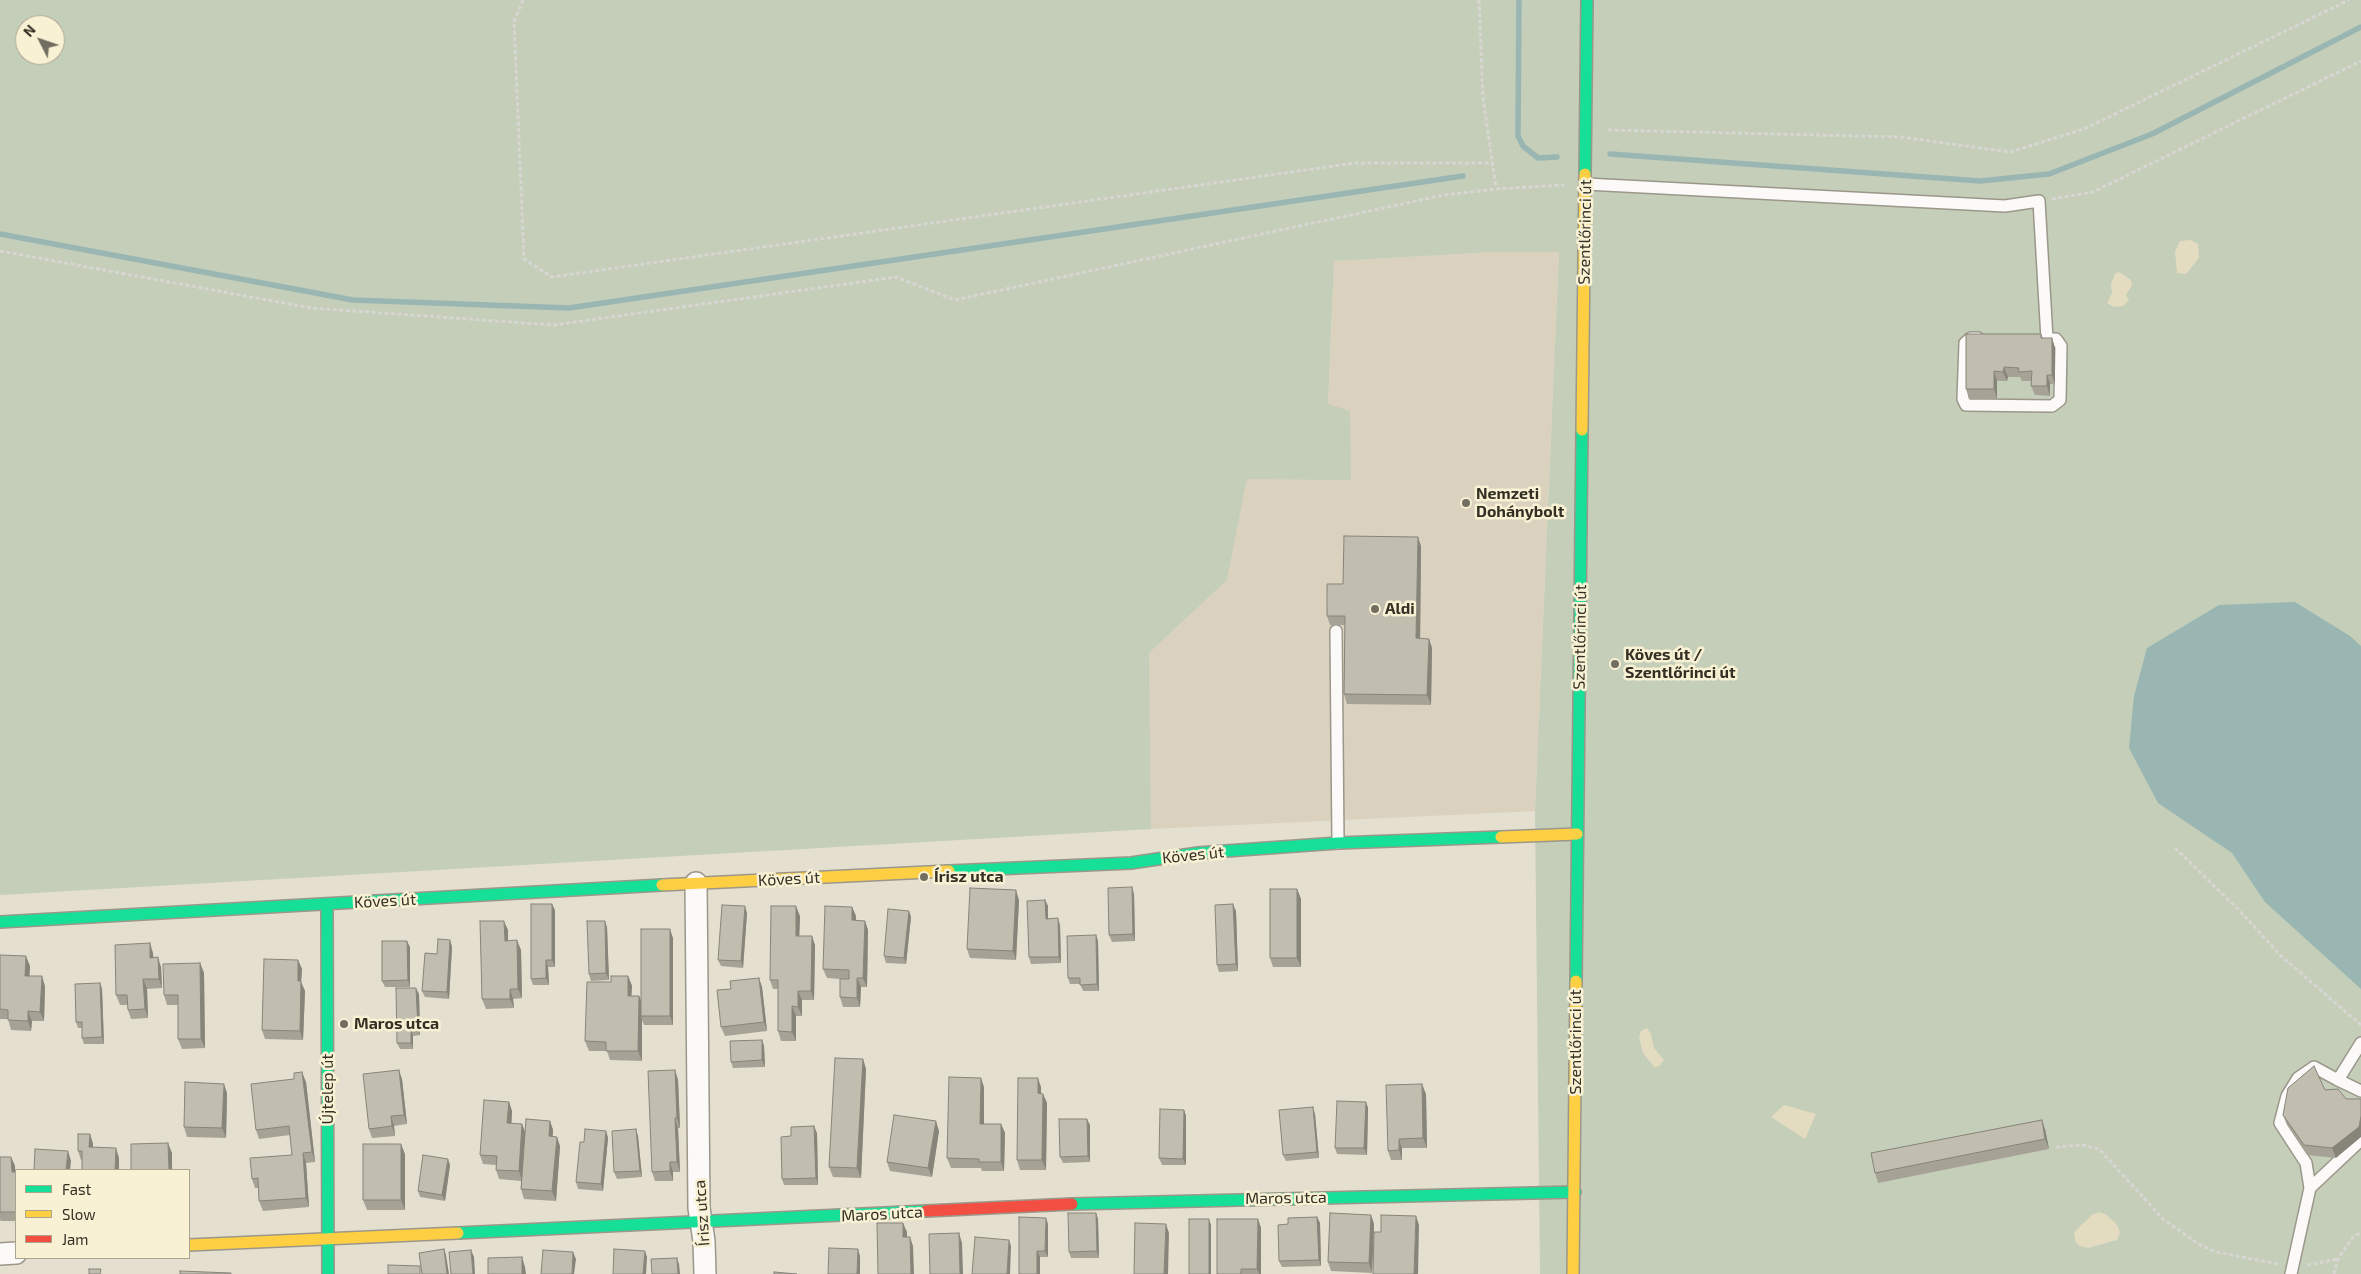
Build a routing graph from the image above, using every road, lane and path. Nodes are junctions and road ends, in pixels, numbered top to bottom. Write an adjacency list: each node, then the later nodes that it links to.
1 (523, 0): 7 (path)
2 (1479, 0): 7 (path)
3 (1587, 0): 6 (street, Szentlőrinci út)
4 (2349, 0): 6 (path)
5 (2361, 61): 10 (path)
6 (1585, 130): 8 (street, Szentlőrinci út)
7 (1492, 163): 9 (path)
8 (1586, 184): 9 (path); 10 (lane); 14 (street, Szentlőrinci út)
9 (1496, 189): 11 (path)
10 (2039, 201): 12 (lane)
11 (0, 251)
12 (1990, 338)
13 (1336, 631): 15 (lane)
14 (1577, 834): 15 (street, Köves út); 27 (street, Szentlőrinci út)
15 (1338, 843): 17 (street, Köves út)
16 (2175, 848): 20 (path)
17 (696, 883): 18 (street, Köves út); 28 (street, Írisz utca)
18 (328, 905): 19 (street, Köves út); 30 (street, Újtelep út)
19 (0, 922)
20 (2361, 1025)
21 (2361, 1043): 22 (lane)
22 (2338, 1080): 23 (lane); 26 (lane)
23 (2361, 1091)
24 (2361, 1140): 26 (lane)
25 (2056, 1147): 35 (path)
26 (2310, 1188): 35 (lane)
27 (1575, 1192): 28 (street, Maros utca); 38 (street, Szentlőrinci út)
28 (701, 1223): 30 (street, Maros utca); 37 (street, Írisz utca)
29 (2361, 1232): 34 (path)
30 (328, 1239): 31 (street, Maros utca); 36 (street, Újtelep út)
31 (190, 1245)
32 (15, 1253): 33 (street)
33 (0, 1254)
34 (2338, 1259): 35 (path); 39 (path)
35 (2292, 1270)
36 (328, 1274)
37 (704, 1274)
38 (1573, 1274)
39 (2334, 1274)

